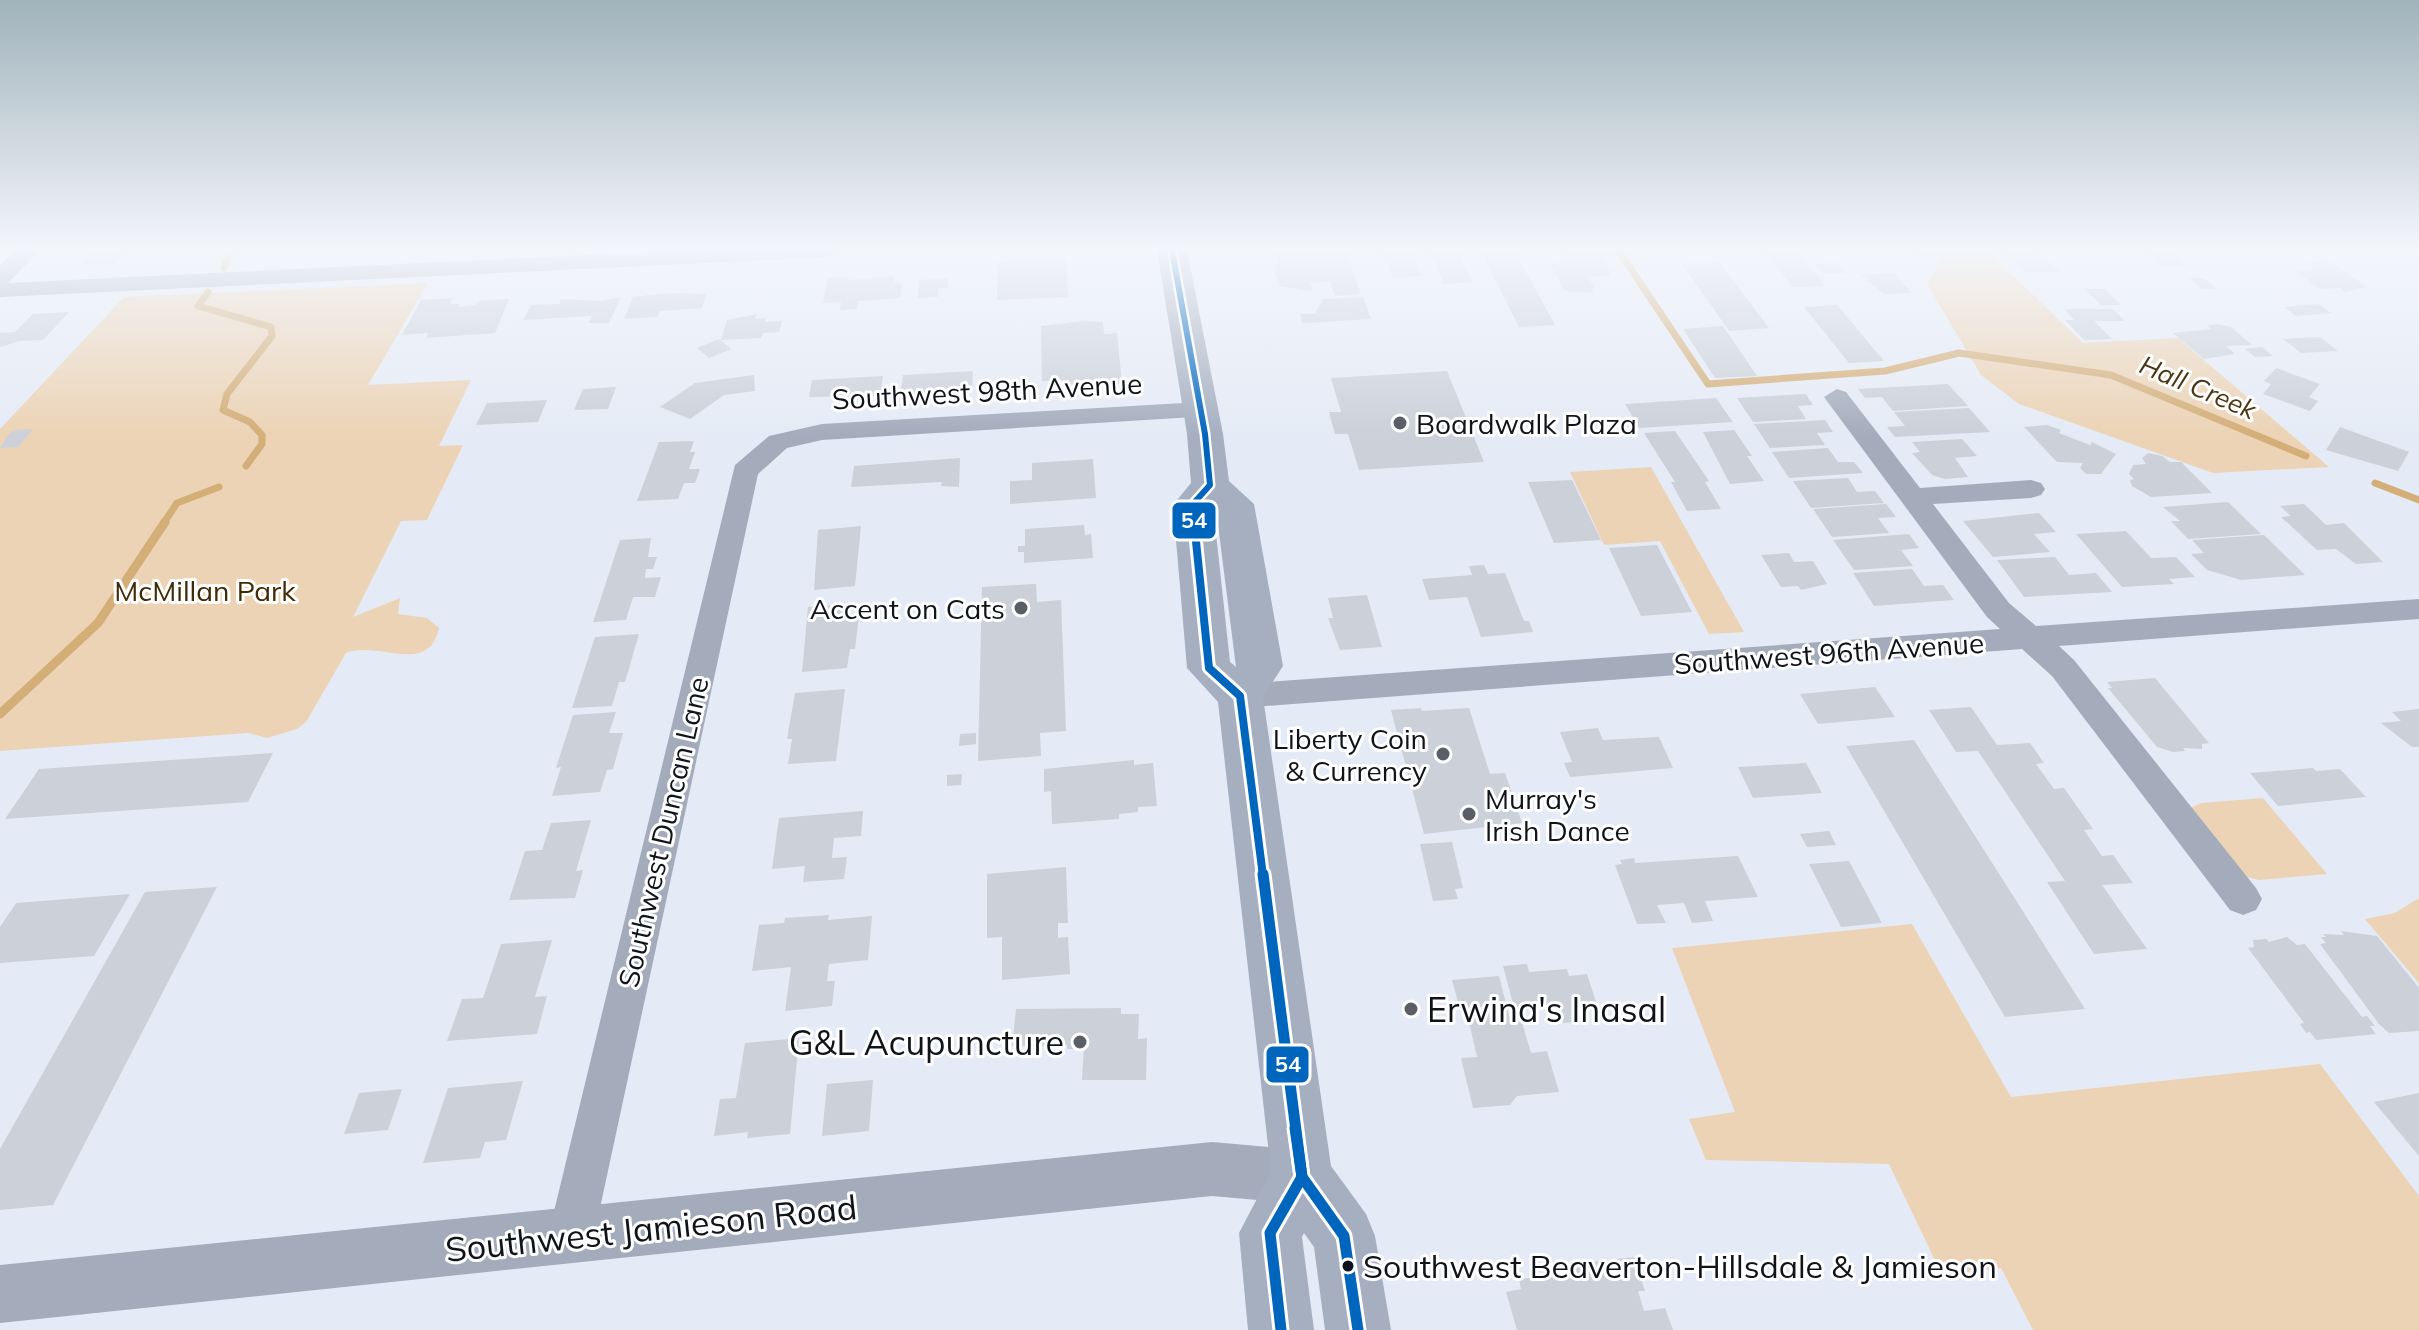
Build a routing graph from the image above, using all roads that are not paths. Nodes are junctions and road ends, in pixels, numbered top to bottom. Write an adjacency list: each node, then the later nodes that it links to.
1 (1183, 312): 3 (main road)
2 (1837, 397): 6 (street)
3 (1201, 410): 4 (street, Southwest 98th Avenue); 9 (main road)
4 (778, 442): 12 (street, Southwest Duncan Lane)
5 (2031, 489): 6 (street)
6 (1912, 497): 8 (street)
7 (2419, 609): 8 (street, Southwest 96th Avenue)
8 (2026, 638): 9 (street, Southwest 96th Avenue); 10 (street)
9 (1240, 696): 11 (main road)
10 (2243, 899)
11 (1302, 1177): 12 (street, Southwest Jamieson Road); 14 (main road); 15 (main road)
12 (571, 1236): 13 (street, Southwest Jamieson Road)
13 (0, 1294)
14 (1281, 1330)
15 (1358, 1330)

